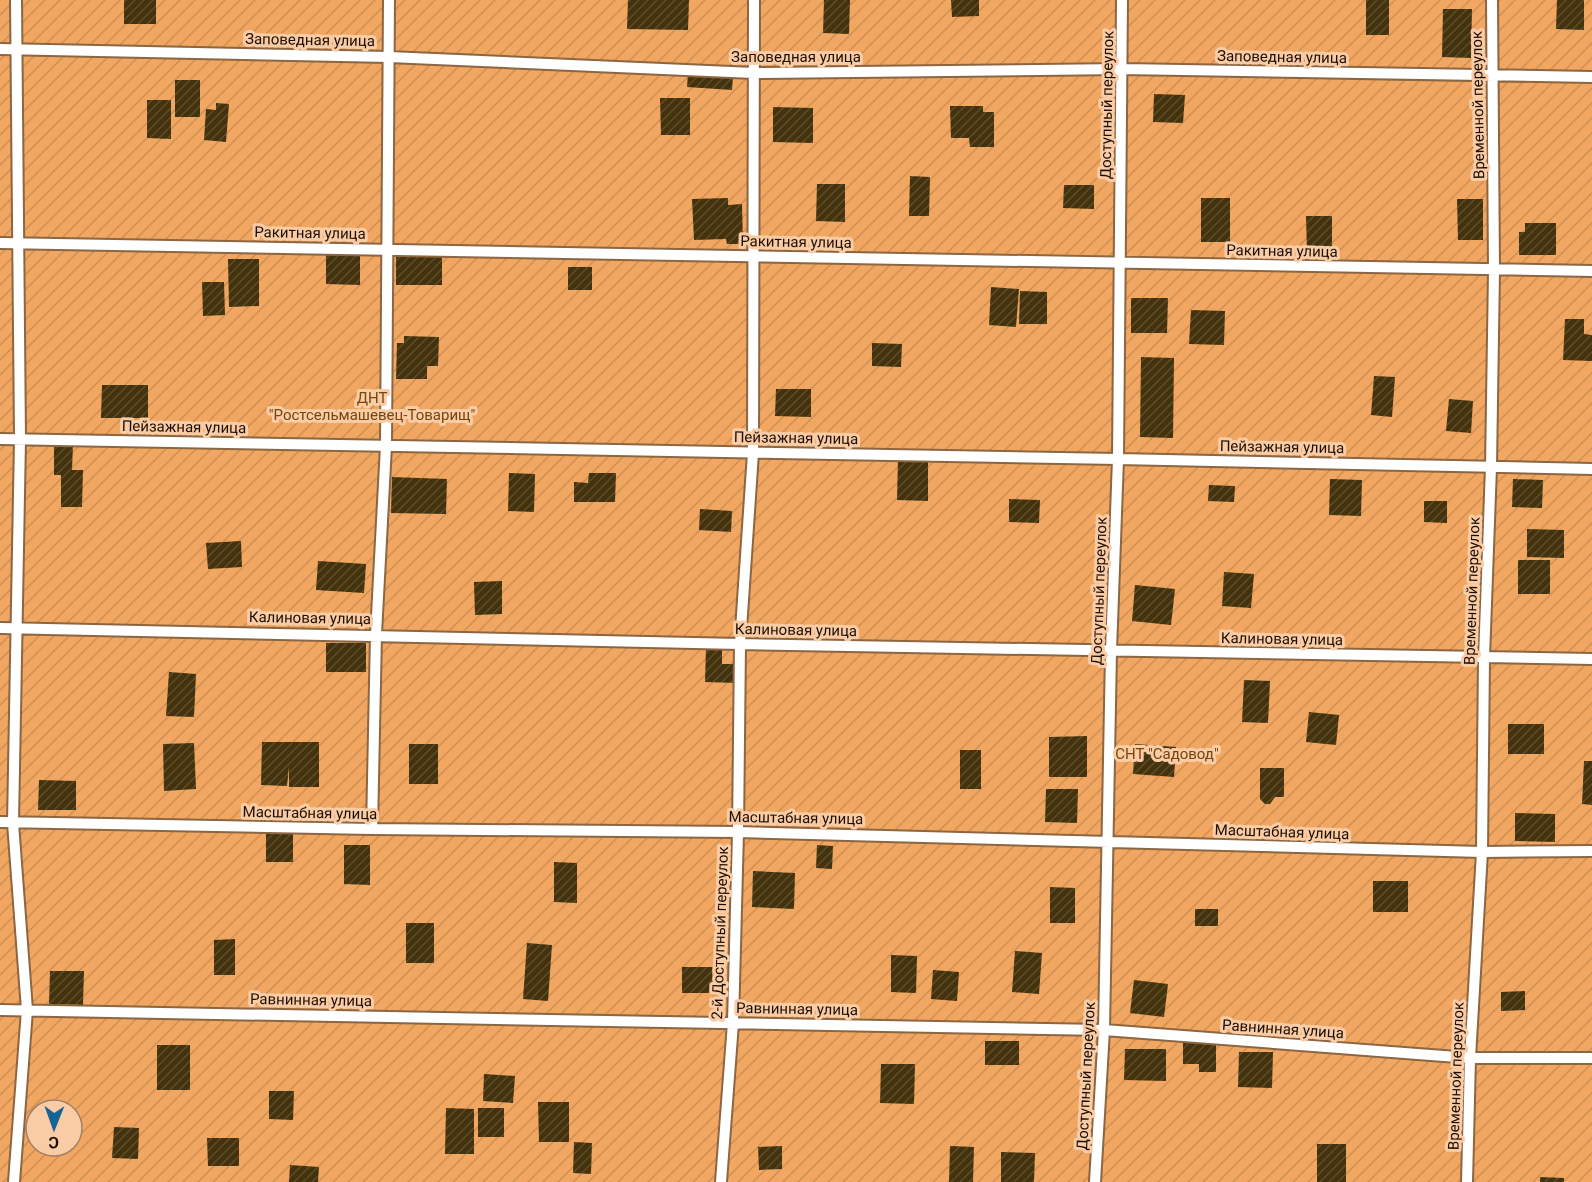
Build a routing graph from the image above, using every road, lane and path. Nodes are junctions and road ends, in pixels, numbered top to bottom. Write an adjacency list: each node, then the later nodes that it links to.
1 (16, 0): 7 (lane)
2 (389, 0): 8 (lane)
3 (754, 0): 10 (lane, 2-й Доступный переулок)
4 (1122, 0): 9 (lane, Доступный переулок)
5 (1492, 0): 11 (lane, Временной переулок)
6 (0, 50): 7 (lane, Заповедная улица)
7 (17, 50): 8 (lane, Заповедная улица); 14 (lane)
8 (389, 57): 10 (lane, Заповедная улица); 15 (lane)
9 (1123, 69): 10 (lane, Заповедная улица); 11 (lane, Заповедная улица); 17 (lane, Доступный переулок)
10 (754, 73): 16 (lane, 2-й Доступный переулок)
11 (1492, 76): 12 (lane, Заповедная улица); 18 (lane, Временной переулок)
12 (1592, 77)
13 (0, 243): 14 (lane, Ракитная улица)
14 (17, 243): 15 (lane, Ракитная улица); 21 (lane)
15 (387, 250): 16 (lane, Ракитная улица); 22 (lane)
16 (753, 256): 17 (lane, Ракитная улица); 23 (lane, 2-й Доступный переулок)
17 (1120, 262): 18 (lane, Ракитная улица); 24 (lane, Доступный переулок)
18 (1494, 270): 19 (lane, Ракитная улица); 25 (lane, Временной переулок)
19 (1592, 271)
20 (0, 439): 21 (lane, Пейзажная улица)
21 (20, 439): 22 (lane, Пейзажная улица); 28 (lane)
22 (386, 446): 23 (lane, Пейзажная улица); 29 (lane)
23 (753, 453): 24 (lane, Пейзажная улица); 30 (lane, 2-й Доступный переулок)
24 (1118, 459): 25 (lane, Пейзажная улица); 31 (lane, Доступный переулок)
25 (1491, 467): 26 (lane, Пейзажная улица); 32 (lane, Временной переулок)
26 (1592, 469)
27 (0, 628): 28 (lane, Калиновая улица)
28 (18, 628): 29 (lane, Калиновая улица); 35 (lane)
29 (376, 634): 30 (lane, Калиновая улица); 36 (lane)
30 (740, 644): 31 (lane, Калиновая улица); 37 (lane, 2-й Доступный переулок)
31 (1112, 651): 32 (lane, Калиновая улица); 38 (lane, Доступный переулок)
32 (1484, 658): 33 (lane, Калиновая улица); 40 (lane, Временной переулок)
33 (1592, 659)
34 (0, 822): 35 (lane, Масштабная улица)
35 (13, 823): 36 (lane, Масштабная улица); 42 (lane)
36 (372, 830): 37 (lane, Масштабная улица)
37 (738, 832): 38 (lane, Масштабная улица); 43 (lane, 2-й Доступный переулок)
38 (1108, 842): 40 (lane, Масштабная улица); 44 (lane, Доступный переулок)
39 (1592, 851): 40 (lane, Масштабная улица)
40 (1482, 852): 45 (lane, Временной переулок)
41 (0, 1010): 42 (lane, Равнинная улица)
42 (27, 1010): 43 (lane, Равнинная улица); 47 (lane)
43 (733, 1023): 44 (lane, Равнинная улица); 48 (lane, 2-й Доступный переулок)
44 (1104, 1030): 45 (lane, Равнинная улица); 49 (lane, Доступный переулок)
45 (1470, 1058): 46 (lane, Равнинная улица); 50 (lane, Временной переулок)
46 (1592, 1058)
47 (14, 1182)
48 (721, 1182)
49 (1095, 1182)
50 (1467, 1182)

